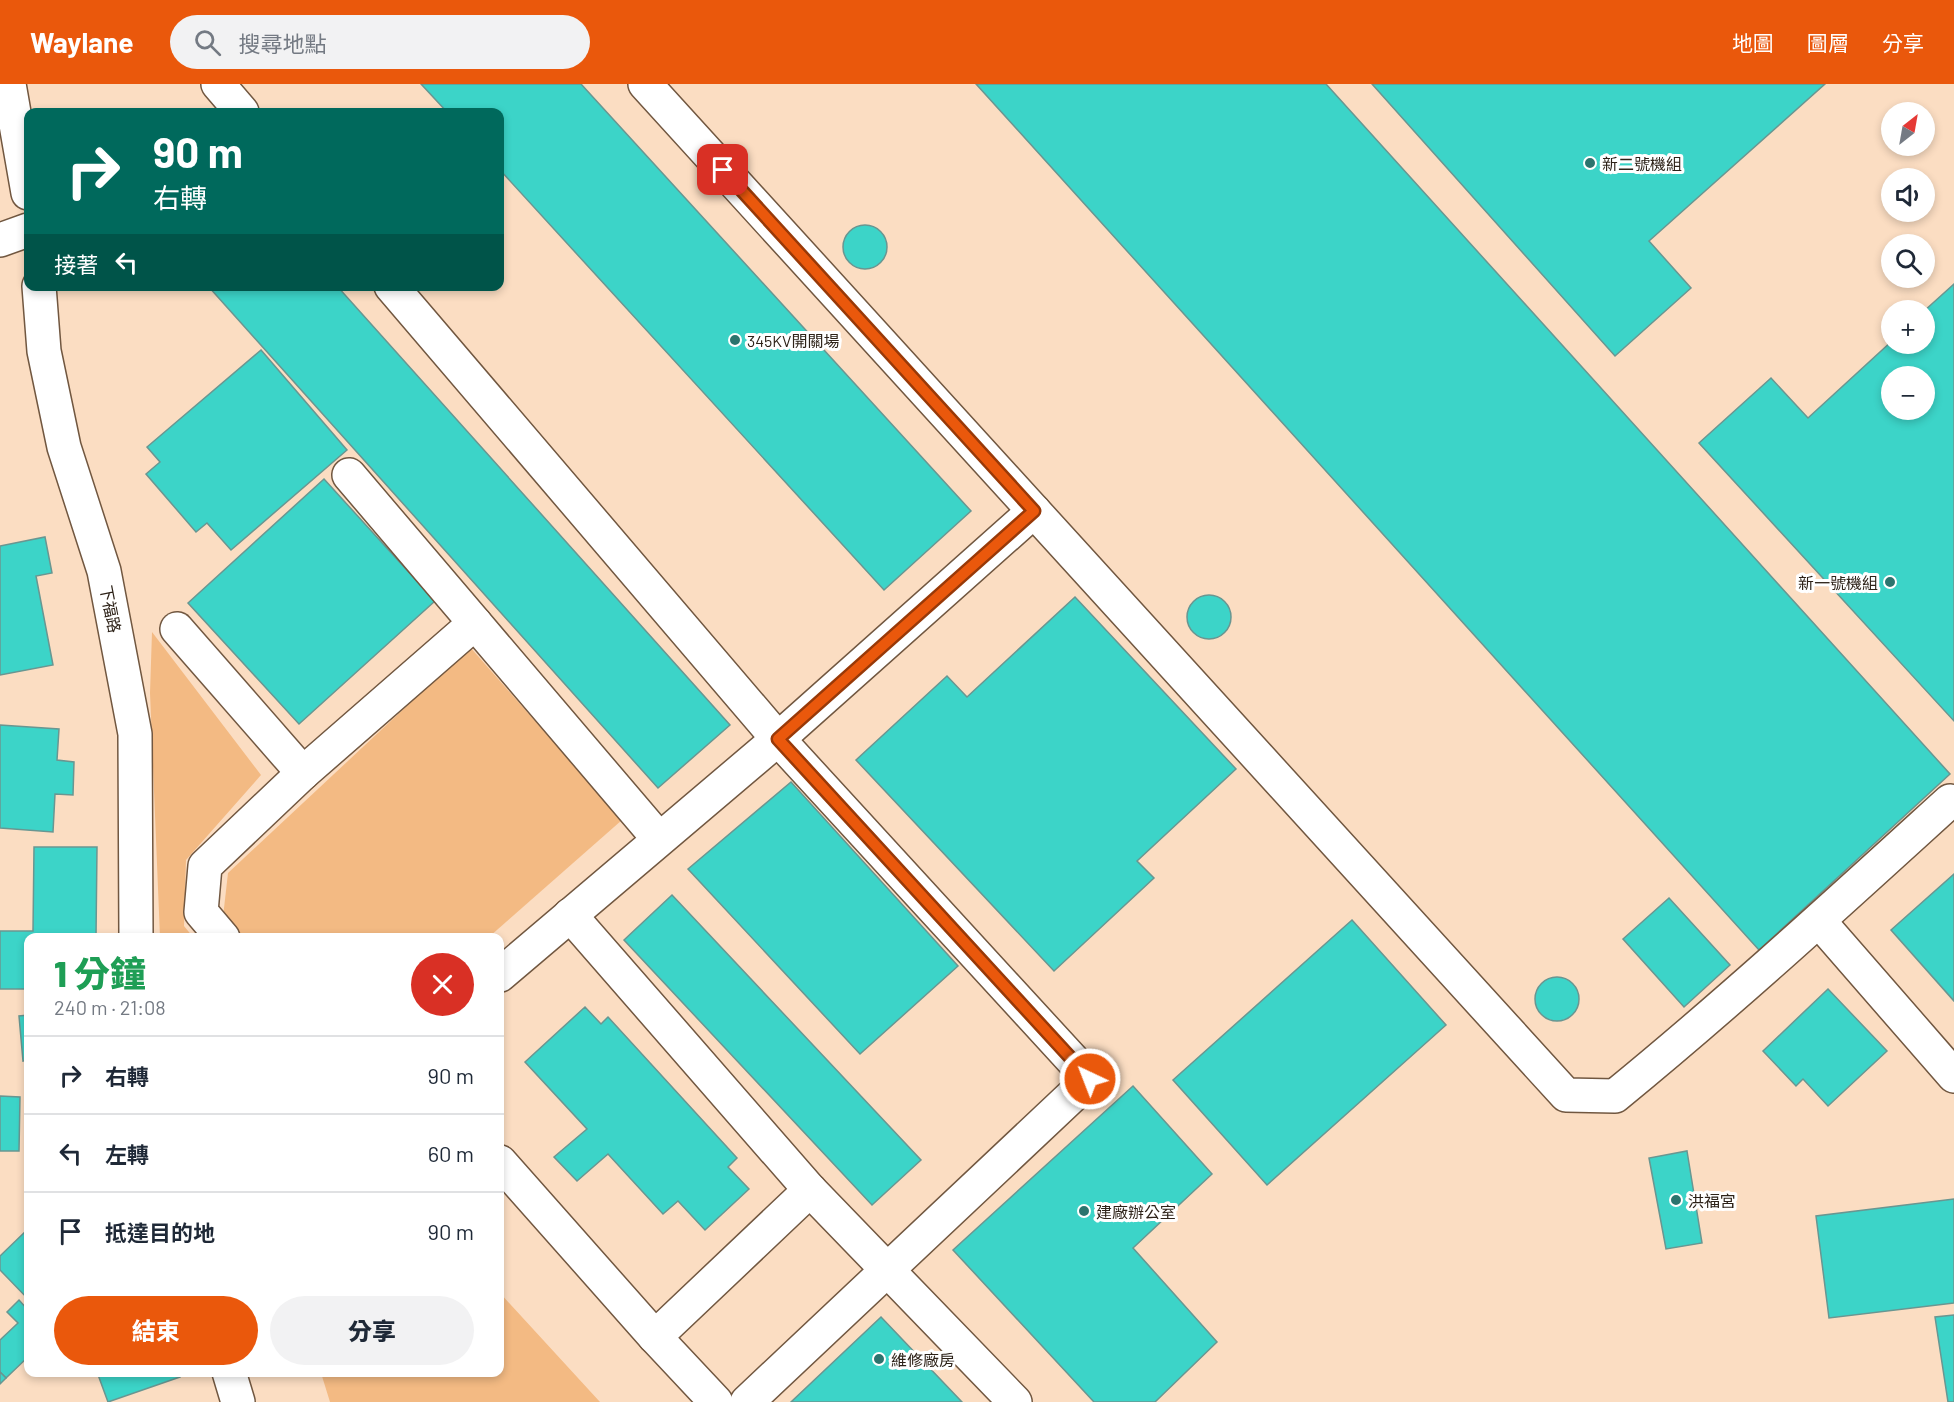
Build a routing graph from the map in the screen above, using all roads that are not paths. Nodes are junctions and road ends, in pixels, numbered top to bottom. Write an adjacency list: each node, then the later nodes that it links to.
1 (9, 84): 5 (main road)
2 (218, 84): 4 (main road)
3 (645, 84): 11 (main road)
4 (239, 108)
5 (24, 169)
6 (24, 231): 7 (main road)
7 (0, 240)
8 (39, 291): 20 (main road, 下福路)
9 (395, 291): 14 (main road)
10 (349, 476): 12 (main road)
11 (1034, 511): 14 (main road); 19 (main road)
12 (475, 623): 15 (main road); 17 (main road)
13 (177, 629): 15 (main road)
14 (778, 739): 17 (main road); 26 (main road)
15 (303, 773): 21 (main road)
16 (1950, 801): 19 (main road)
17 (659, 839): 18 (main road)
18 (570, 915): 22 (main road); 25 (main road)
19 (1818, 921): 23 (main road)
20 (136, 933)
21 (219, 933)
22 (504, 972)
23 (1954, 1076)
24 (504, 1166): 27 (main road)
25 (810, 1190): 26 (main road); 27 (main road)
26 (886, 1270): 31 (main road); 32 (main road)
27 (655, 1336): 30 (main road)
28 (230, 1377): 29 (main road)
29 (238, 1402)
30 (716, 1402)
31 (747, 1402)
32 (1015, 1402)

